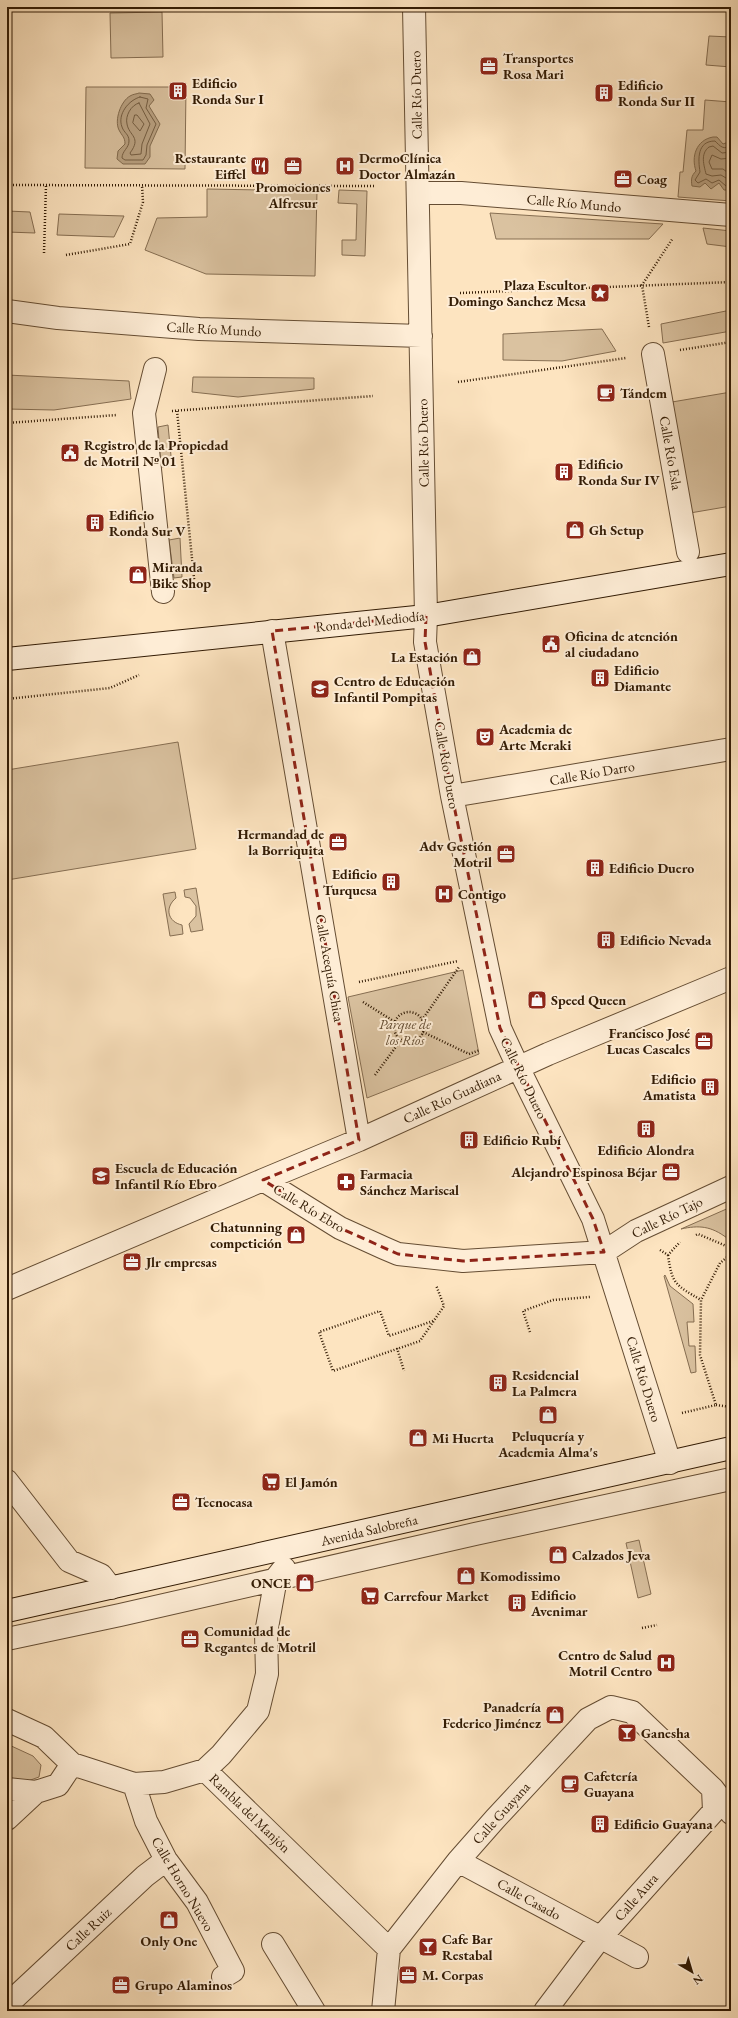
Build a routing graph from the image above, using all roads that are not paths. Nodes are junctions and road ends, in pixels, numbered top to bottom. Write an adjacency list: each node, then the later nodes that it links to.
1 (414, 7): 2 (street, Calle Río Duero)
2 (418, 192): 3 (street, Calle Río Mundo); 5 (street, Calle Río Duero)
3 (731, 215)
4 (7, 311): 5 (street, Calle Río Mundo)
5 (421, 336): 11 (street, Calle Río Duero)
6 (653, 354): 8 (street, Calle Río Esla)
7 (155, 369): 10 (street)
8 (688, 552)
9 (731, 564): 11 (street, Ronda del Mediodía)
10 (162, 592)
11 (426, 616): 12 (street, Ronda del Mediodía); 15 (street, Calle Río Duero)
12 (272, 631): 13 (street, Ronda del Mediodía); 18 (street, Calle Acequía Chica)
13 (7, 659)
14 (731, 749): 15 (street, Calle Río Darro)
15 (452, 796): 17 (street, Calle Río Duero)
16 (731, 978): 17 (street, Calle Río Guadiana)
17 (518, 1067): 18 (street, Calle Río Guadiana); 21 (street, Calle Río Duero)
18 (359, 1140): 19 (street, Calle Río Guadiana)
19 (263, 1180): 21 (street, Calle Río Ebro); 22 (street, Calle Río Ebro)
20 (731, 1187): 21 (street, Calle Río Tajo)
21 (604, 1252): 24 (street, Calle Río Duero)
22 (7, 1289)
23 (729, 1452): 24 (street, Avenida Salobreña)
24 (670, 1463): 27 (street, Avenida Salobreña)
25 (731, 1479): 28 (street, Avenida Salobreña)
26 (7, 1481): 29 (street)
27 (304, 1544): 28 (street); 29 (street, Avenida Salobreña)
28 (276, 1578): 31 (street, Avenida Salobreña); 34 (street)
29 (111, 1588): 30 (street, Avenida Salobreña)
30 (7, 1611)
31 (7, 1639)
32 (7, 1720): 33 (street, Rambla del Manjón)
33 (72, 1764): 35 (street, Rambla del Manjón); 38 (street)
34 (205, 1770): 35 (street, Rambla del Manjón); 45 (street, Rambla del Manjón)
35 (134, 1784): 41 (street, Calle Horno Nuevo)
36 (7, 1789): 38 (street)
37 (712, 1789): 39 (street); 42 (street, Calle Guayana); 43 (street, Calle Aura)
38 (36, 1792): 40 (street)
39 (731, 1813)
40 (7, 1819)
41 (166, 1860): 47 (street, Calle Horno Nuevo); 48 (street, Calle Ruiz)
42 (458, 1861): 43 (street, Calle Casado); 45 (street, Calle Guayana)
43 (600, 1938): 46 (street, Calle Casado); 51 (street)
44 (273, 1944): 49 (street)
45 (389, 1949): 50 (street)
46 (637, 1957)
47 (223, 1977)
48 (13, 2005)
49 (314, 2011)
50 (383, 2011)
51 (545, 2011)

